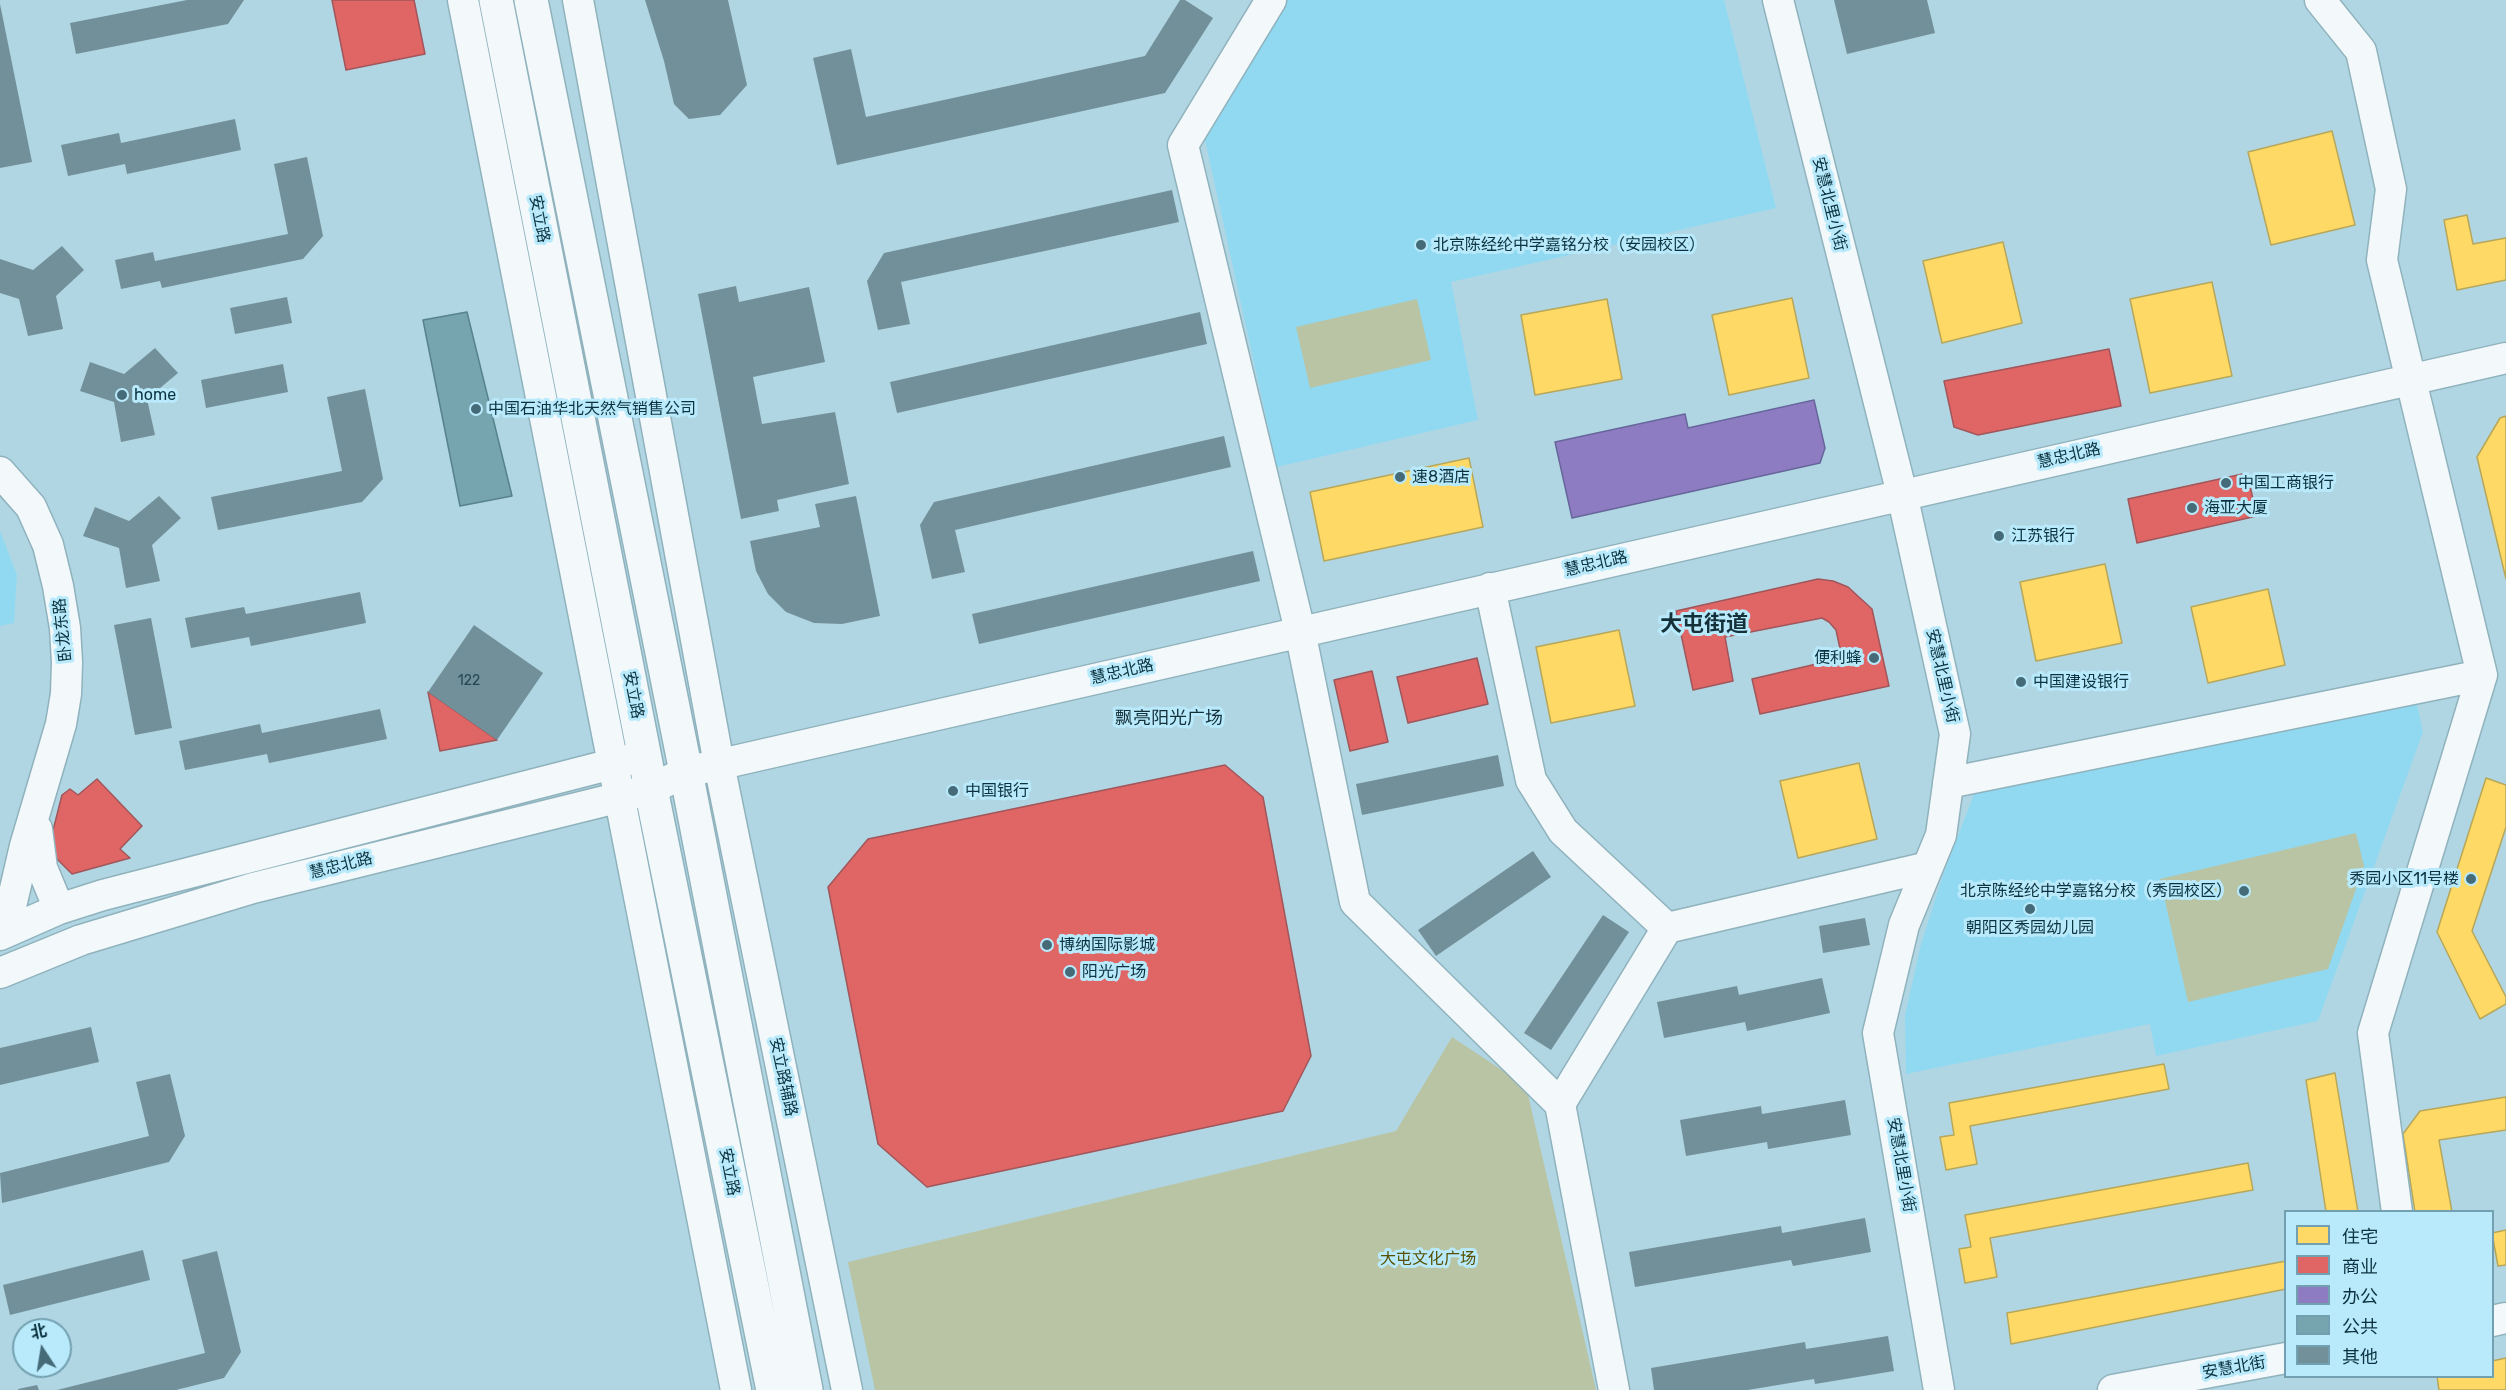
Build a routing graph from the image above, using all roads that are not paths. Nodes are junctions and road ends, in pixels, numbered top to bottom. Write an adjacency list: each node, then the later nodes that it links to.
1 (463, 0): 15 (street, 安立路)
2 (496, 0): 15 (main road, 安立路)
3 (531, 0): 17 (main road, 安立路)
4 (578, 0): 16 (street)
5 (1271, 0): 13 (street)
6 (1778, 0): 11 (street, 安慧北里小街)
7 (2320, 0): 9 (street)
8 (2506, 358): 9 (street, 慧忠北路)
9 (2412, 379): 11 (street, 慧忠北路); 14 (street)
10 (0, 472): 20 (street, 卧龙东路)
11 (1902, 494): 12 (street, 慧忠北路); 18 (street, 安慧北里小街)
12 (1490, 588): 13 (street, 慧忠北路); 23 (street)
13 (1300, 632): 16 (street, 慧忠北路); 26 (street)
14 (2482, 675): 18 (street); 27 (street)
15 (630, 759): 17 (street); 19 (main road, 安立路); 22 (street, 慧忠北路)
16 (719, 764): 17 (street, 慧忠北路); 32 (street, 安立路辅路)
17 (686, 772): 19 (street, 慧忠北路); 31 (main road, 安立路)
18 (1948, 783): 21 (street, 安慧北里小街)
19 (636, 793): 25 (street, 慧忠北路); 29 (street); 30 (main road, 安立路)
20 (40, 802): 22 (street, 卧龙东路); 24 (street, 卧龙东路)
21 (1928, 867): 23 (street); 34 (street, 安慧北里小街)
22 (59, 909): 24 (street, 慧忠北路)
23 (1666, 928): 26 (street)
24 (3, 934)
25 (0, 973)
26 (1560, 1104): 33 (street)
27 (2397, 1210)
28 (2284, 1358): 35 (street, 安慧北街)
29 (736, 1390)
30 (773, 1390)
31 (806, 1390)
32 (847, 1390)
33 (1614, 1390)
34 (1939, 1390)
35 (2112, 1390)

